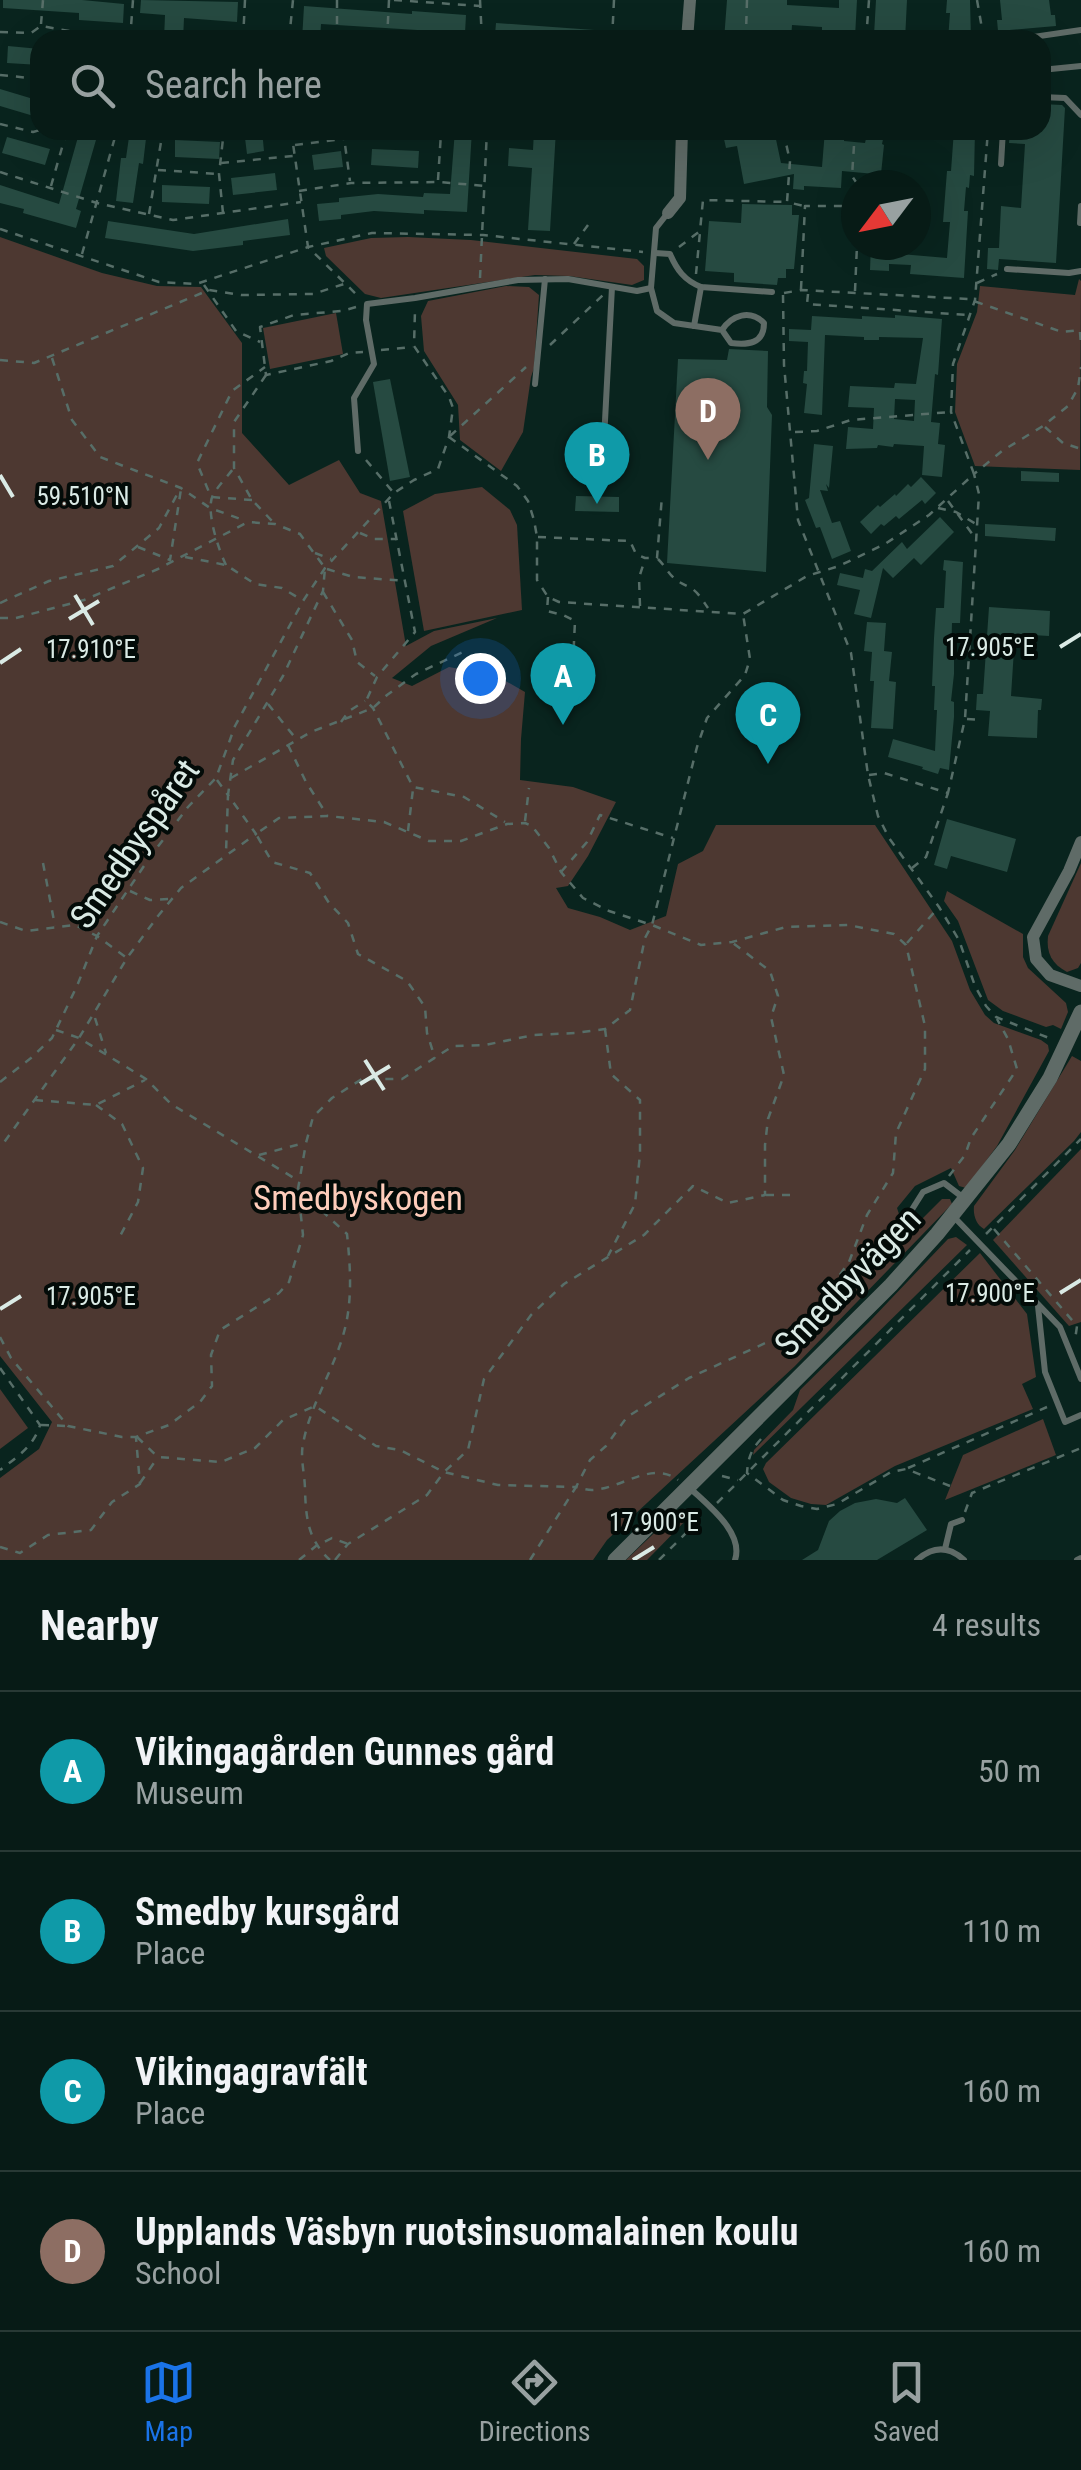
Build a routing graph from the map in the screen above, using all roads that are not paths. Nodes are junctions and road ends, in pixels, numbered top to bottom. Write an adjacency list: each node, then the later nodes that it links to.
1 (690, 0): 2 (street)
2 (688, 30)
3 (1081, 30): 4 (lane)
4 (1051, 34)
5 (1081, 66): 6 (lane)
6 (1051, 69)
7 (1051, 97): 8 (lane)
8 (1081, 114)
9 (682, 140): 13 (street)
10 (1002, 140): 11 (lane)
11 (1001, 164)
12 (1081, 206): 14 (lane)
13 (668, 214): 15 (lane)
14 (1080, 223)
15 (655, 253): 20 (lane); 21 (lane)
16 (1007, 269): 17 (lane)
17 (1081, 271)
18 (544, 279): 19 (lane); 25 (lane); 26 (lane)
19 (612, 286): 21 (lane); 27 (lane)
20 (701, 287): 22 (lane); 23 (lane)
21 (651, 288): 23 (lane)
22 (772, 292)
23 (694, 326): 24 (lane)
24 (722, 330): 24 (lane)
25 (535, 384)
26 (358, 450)
27 (602, 478)
28 (1081, 842): 29 (street)
29 (1081, 986)
30 (1081, 1012): 31 (street, Smedbyvägen)
31 (966, 1200): 32 (street, Smedbyvägen); 33 (lane)
32 (953, 1215): 34 (lane); 37 (street, Smedbyvägen)
33 (906, 1219)
34 (1038, 1305): 35 (lane); 36 (lane)
35 (1081, 1379)
36 (1081, 1416)
37 (684, 1484): 40 (street, Smedbyvägen); 41 (lane)
38 (962, 1520): 39 (lane)
39 (945, 1549): 42 (lane); 43 (lane)
40 (615, 1560)
41 (735, 1560)
42 (917, 1560)
43 (964, 1560)

